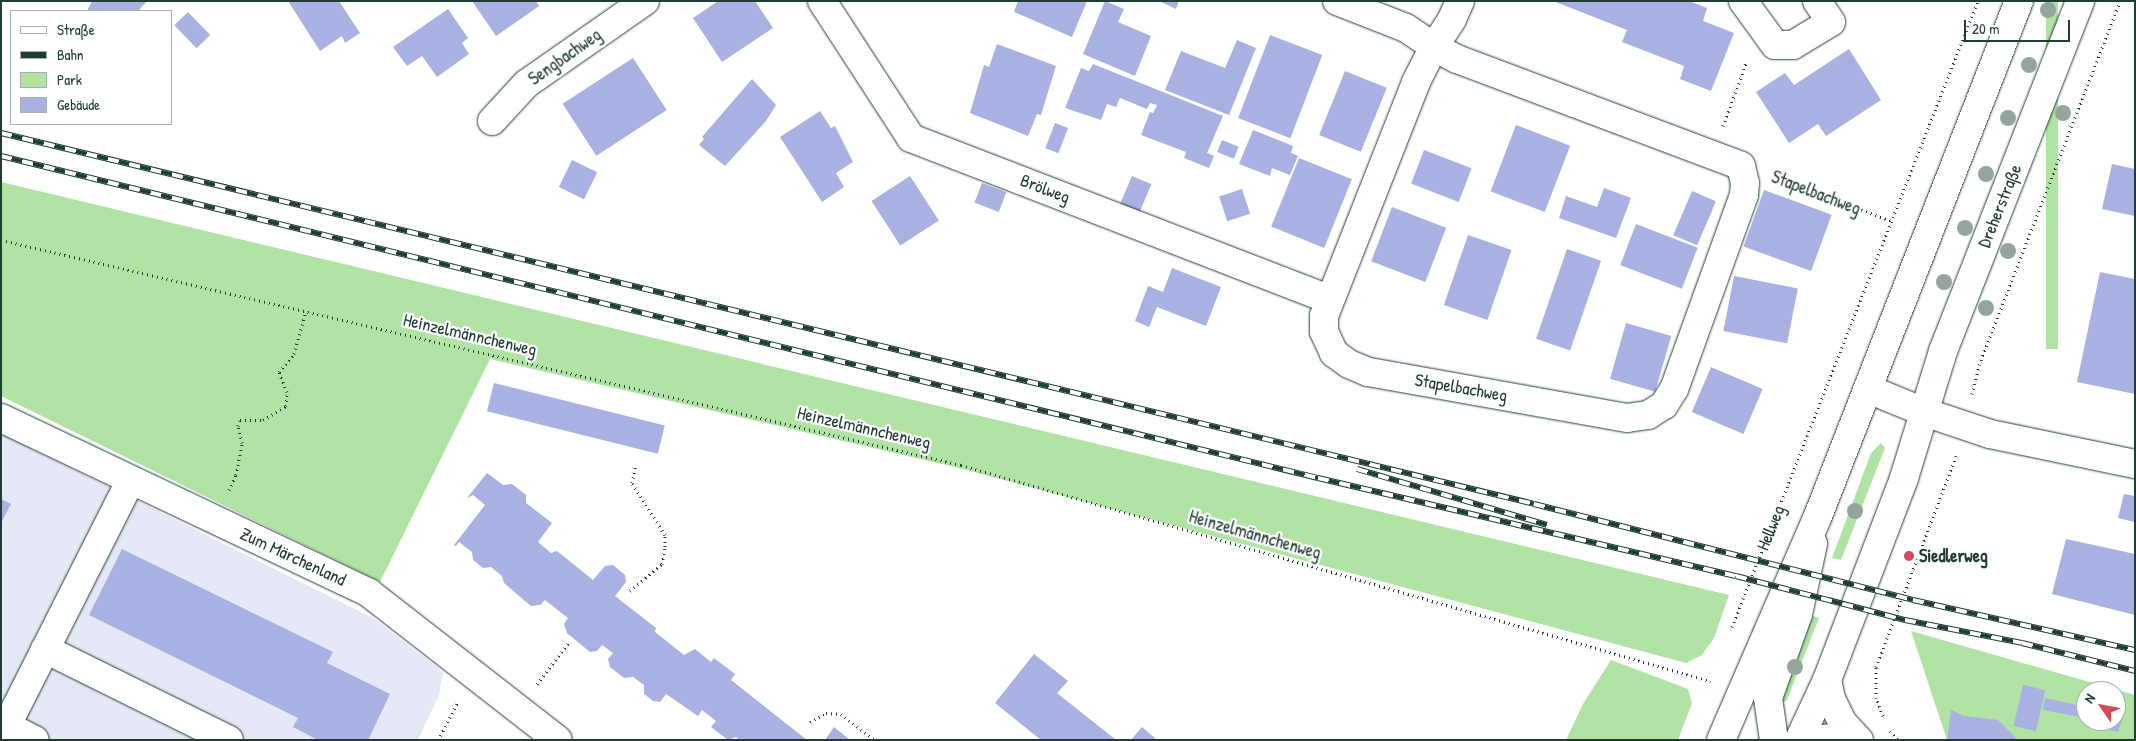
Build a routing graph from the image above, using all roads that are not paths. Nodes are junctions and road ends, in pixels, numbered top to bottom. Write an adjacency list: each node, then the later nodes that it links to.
1 (646, 1): 10 (street, Sengbachweg)
2 (822, 1): 11 (street, Brölweg)
3 (1337, 1): 9 (street)
4 (1460, 1): 9 (street, Stapelbachweg)
5 (1743, 1): 6 (street)
6 (1817, 1)
7 (2019, 1): 12 (street)
8 (2080, 1): 13 (street, Dreherstraße)
9 (1434, 47): 11 (street, Stapelbachweg); 11 (street, Stapelbachweg)
10 (492, 121)
11 (1330, 300)
12 (1868, 389): 13 (street); 17 (street)
13 (1924, 412): 15 (street); 19 (street)
14 (1, 418): 16 (street, Zum Märchenland)
15 (2135, 464)
16 (131, 480): 18 (street); 24 (street, Zum Märchenland)
17 (1818, 516): 25 (street); 26 (street)
18 (45, 649): 20 (street); 23 (street)
19 (1827, 680): 21 (street); 27 (street)
20 (4, 731): 22 (street)
21 (1856, 738): 28 (street)
22 (35, 740)
23 (229, 740)
24 (558, 740)
25 (1721, 740)
26 (1774, 740)
27 (1800, 740)
28 (1815, 740)

